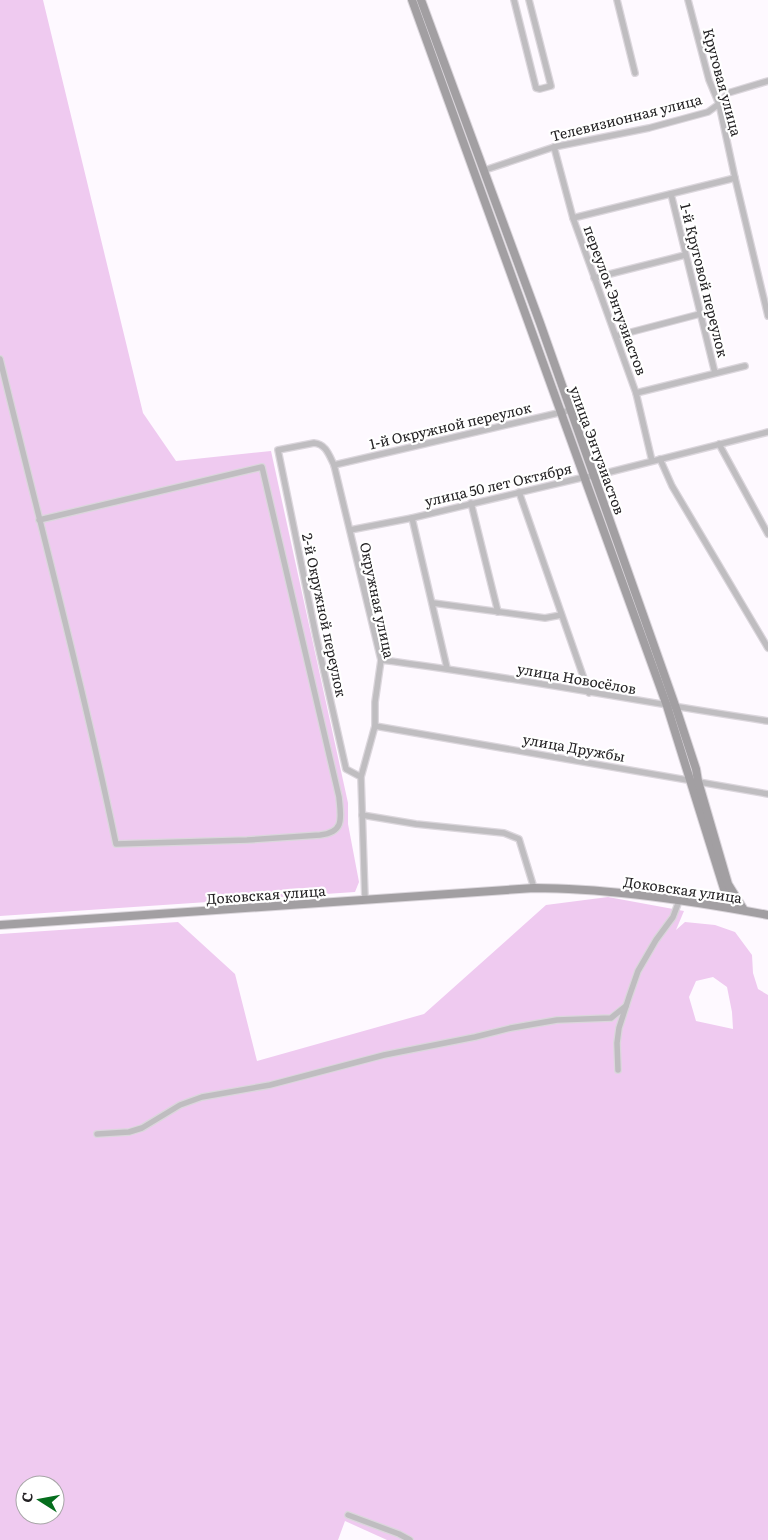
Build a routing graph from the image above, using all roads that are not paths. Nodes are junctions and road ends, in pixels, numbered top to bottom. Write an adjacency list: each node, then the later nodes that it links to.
1 (412, 0): 25 (main road, улица Энтузиастов)
2 (421, 0): 11 (main road, улица Энтузиастов)
3 (514, 0): 4 (street)
4 (529, 0)
5 (616, 0): 7 (street)
6 (688, 0): 9 (street, Круговая улица)
7 (635, 73)
8 (768, 81): 9 (street, Телевизионная улица)
9 (719, 104): 10 (street, Телевизионная улица); 12 (street, Круговая улица)
10 (554, 147): 11 (street, Телевизионная улица); 14 (street, переулок Энтузиастов)
11 (485, 170): 24 (main road, улица Энтузиастов)
12 (735, 178): 13 (street); 18 (street, Круговая улица)
13 (671, 194): 14 (street); 15 (street, 1-й Круговой переулок)
14 (573, 218): 16 (street, переулок Энтузиастов)
15 (685, 255): 16 (street); 17 (street, 1-й Круговой переулок)
16 (594, 278): 19 (street, переулок Энтузиастов)
17 (700, 314): 19 (street); 22 (street, 1-й Круговой переулок)
18 (768, 316)
19 (616, 336): 23 (street, переулок Энтузиастов)
20 (0, 359): 37 (street)
21 (745, 366): 22 (street)
22 (715, 373): 23 (street)
23 (636, 393): 30 (street, переулок Энтузиастов)
24 (571, 410): 25 (street, 1-й Окружной переулок); 32 (main road, улица Энтузиастов)
25 (561, 412): 31 (street, 1-й Окружной переулок); 33 (main road, улица Энтузиастов)
26 (768, 432): 27 (street, улица 50 лет Октября)
27 (719, 444): 29 (street, улица 50 лет Октября); 39 (street)
28 (278, 450): 31 (street, Окружная улица); 51 (street, 2-й Окружной переулок)
29 (660, 459): 30 (street, улица 50 лет Октября); 43 (street)
30 (652, 461): 32 (street, улица 50 лет Октября)
31 (334, 465): 38 (street, Окружная улица)
32 (594, 476): 33 (street, улица 50 лет Октября); 48 (main road, улица Энтузиастов)
33 (585, 477): 34 (street, улица 50 лет Октября); 47 (main road, улица Энтузиастов)
34 (519, 492): 35 (street, улица 50 лет Октября); 42 (street)
35 (471, 503): 36 (street, улица 50 лет Октября); 41 (street)
36 (412, 518): 38 (street, улица 50 лет Октября); 40 (street)
37 (39, 520): 37 (street)
38 (350, 530): 44 (street, Окружная улица)
39 (768, 534)
40 (433, 603): 41 (street); 45 (street)
41 (498, 612): 42 (street)
42 (561, 615): 46 (street)
43 (768, 648)
44 (381, 660): 45 (street, улица Новосёлов); 50 (street, Окружная улица)
45 (447, 668): 46 (street, улица Новосёлов)
46 (589, 693): 47 (street, улица Новосёлов)
47 (667, 706): 48 (street, улица Новосёлов); 52 (main road, улица Энтузиастов)
48 (676, 708): 49 (street, улица Новосёлов); 52 (main road, улица Энтузиастов)
49 (768, 721)
50 (375, 726): 51 (street, Окружная улица); 52 (street, улица Дружбы)
51 (361, 777): 54 (street, Окружная улица)
52 (694, 780): 53 (street, улица Дружбы); 58 (main road, улица Энтузиастов); 59 (main road, улица Энтузиастов)
53 (768, 794)
54 (362, 815): 55 (street); 56 (street, Окружная улица)
55 (534, 888): 56 (main road, Доковская улица); 57 (main road, Доковская улица)
56 (365, 899): 61 (main road, Доковская улица)
57 (678, 901): 58 (main road, Доковская улица); 62 (street)
58 (730, 908): 59 (main road, Доковская улица)
59 (744, 910): 60 (main road, Доковская улица)
60 (768, 915)
61 (0, 925)
62 (626, 1006): 63 (street); 64 (street)
63 (618, 1070)
64 (97, 1134)
65 (348, 1515): 66 (street)
66 (410, 1540)

